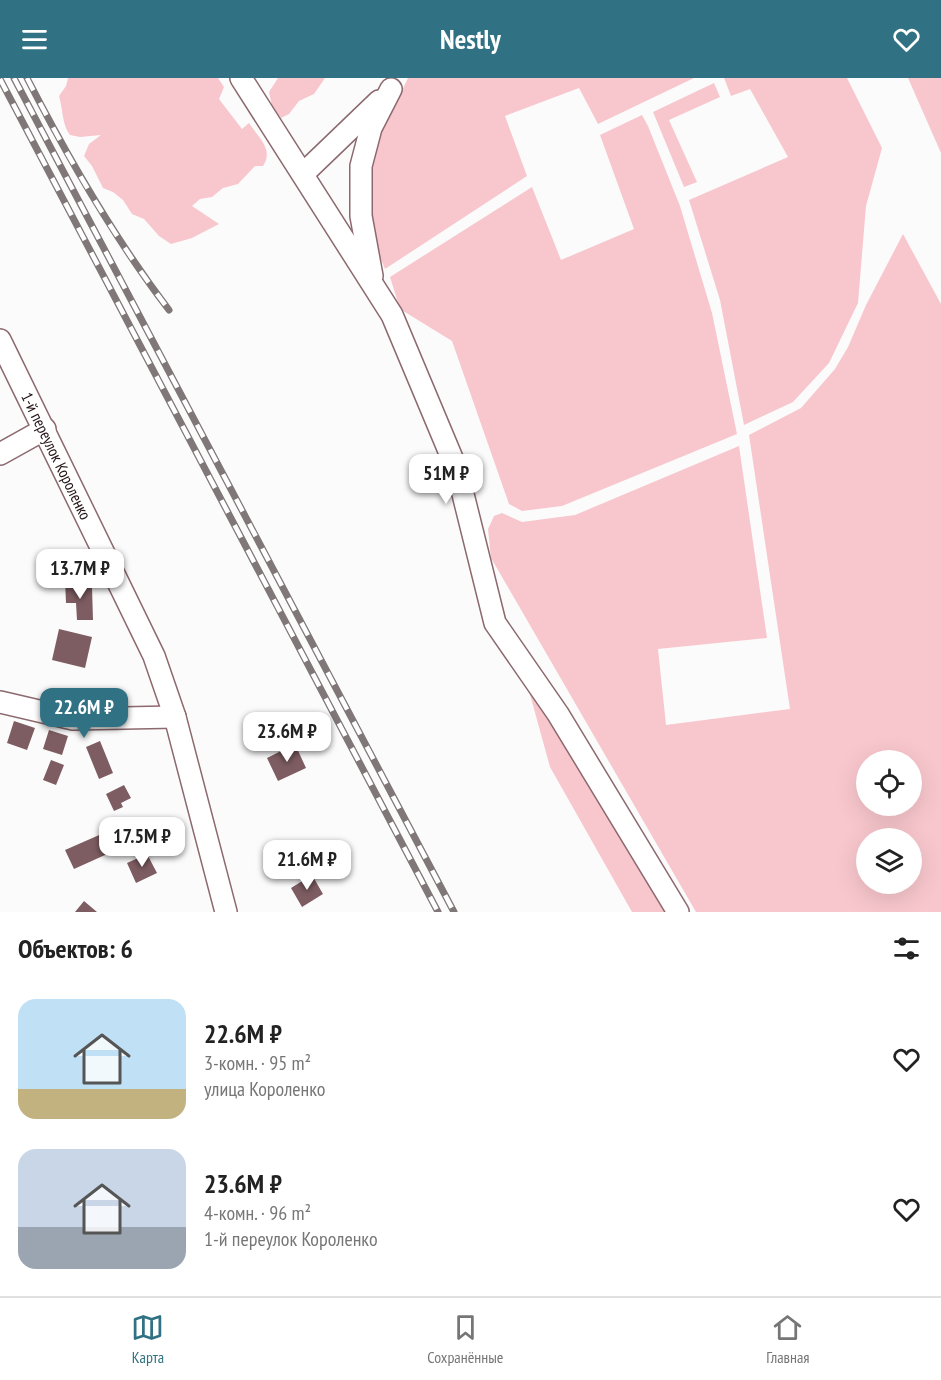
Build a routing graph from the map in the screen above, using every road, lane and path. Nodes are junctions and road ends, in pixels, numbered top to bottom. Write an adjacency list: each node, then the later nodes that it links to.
1 (241, 78): 3 (street)
2 (394, 84): 3 (street); 4 (street)
3 (303, 174): 4 (street)
4 (375, 288): 11 (street)
5 (0, 340): 6 (street, 1-й переулок Короленко)
6 (45, 429): 7 (street); 9 (street, 1-й переулок Короленко)
7 (0, 454)
8 (0, 702): 9 (street)
9 (175, 717): 10 (street, 1-й переулок Короленко)
10 (226, 912)
11 (678, 912)

